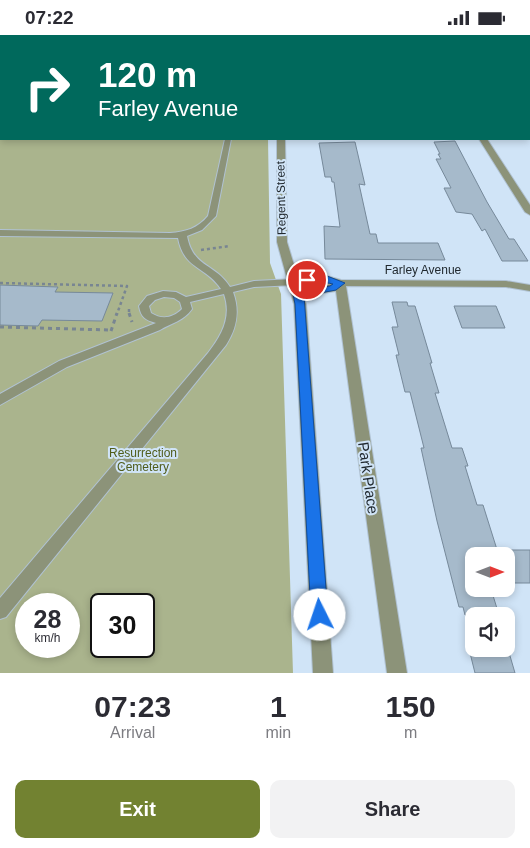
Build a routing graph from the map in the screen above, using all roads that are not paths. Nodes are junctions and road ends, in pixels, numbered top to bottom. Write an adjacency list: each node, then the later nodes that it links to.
1 (228, 140): 6 (lane)
2 (281, 140): 10 (street, Regent Street)
3 (484, 140): 4 (street)
4 (530, 212)
5 (0, 233): 6 (lane)
6 (182, 235): 12 (lane)
7 (530, 279): 9 (street, Farley Avenue)
8 (340, 283): 9 (street, Farley Avenue); 10 (street, Farley Avenue); 18 (street, Park Place)
9 (506, 284): 11 (street, Farley Avenue)
10 (296, 288): 12 (lane); 17 (street, Regent Street)
11 (530, 288)
12 (229, 290): 13 (lane); 16 (lane)
13 (185, 300): 14 (lane); 14 (lane)
14 (168, 320): 15 (lane)
15 (0, 400)
16 (0, 611)
17 (323, 673)
18 (397, 673)

